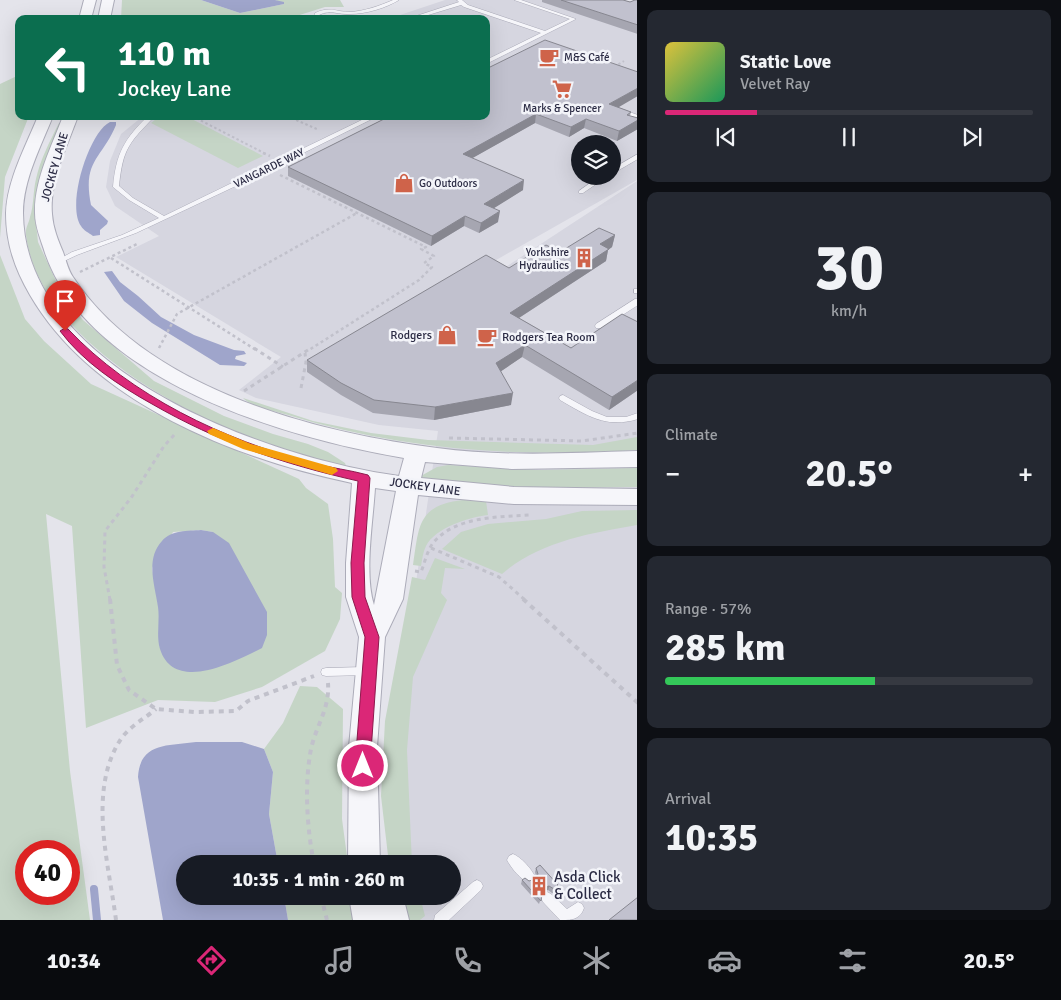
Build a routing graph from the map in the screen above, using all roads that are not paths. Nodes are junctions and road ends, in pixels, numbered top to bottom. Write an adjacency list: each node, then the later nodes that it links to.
1 (90, 0): 7 (street)
2 (108, 0): 8 (street)
3 (398, 0): 11 (lane)
4 (473, 0): 6 (lane)
5 (516, 0): 13 (lane)
6 (461, 1): 12 (lane); 14 (lane)
7 (85, 15)
8 (105, 15)
9 (317, 15): 10 (lane)
10 (347, 15)
11 (352, 15)
12 (420, 15)
13 (574, 19): 14 (lane)
14 (545, 33): 15 (lane)
15 (490, 60)
16 (618, 110): 17 (lane)
17 (637, 117)
18 (44, 120): 23 (street, JOCKEY LANE)
19 (65, 120): 23 (street)
20 (68, 120): 29 (street, JOCKEY LANE)
21 (148, 120): 28 (lane)
22 (367, 120): 28 (lane, VANGARDE WAY)
23 (36, 142): 37 (street, JOCKEY LANE)
24 (637, 156): 25 (lane)
25 (621, 166)
26 (592, 185): 27 (lane)
27 (581, 192)
28 (163, 218): 29 (lane, VANGARDE WAY)
29 (64, 259): 35 (street, JOCKEY LANE)
30 (623, 299): 31 (lane)
31 (635, 302): 32 (lane)
32 (599, 326)
33 (563, 398): 34 (lane)
34 (637, 416)
35 (416, 453): 36 (street, JOCKEY LANE); 38 (street)
36 (637, 459)
37 (364, 478): 38 (street, JOCKEY LANE); 40 (street)
38 (408, 486): 39 (street, JOCKEY LANE); 40 (street)
39 (637, 497)
40 (372, 637): 41 (street)
41 (370, 671): 42 (lane); 43 (street)
42 (326, 672)
43 (364, 821): 44 (street); 45 (street)
44 (364, 855)
45 (375, 855)
46 (513, 860): 47 (lane)
47 (529, 877)
48 (474, 889): 55 (lane)
49 (547, 898): 52 (lane)
50 (366, 905): 53 (street)
51 (389, 905): 54 (street)
52 (578, 908)
53 (369, 920)
54 (392, 920)
55 (440, 920)

